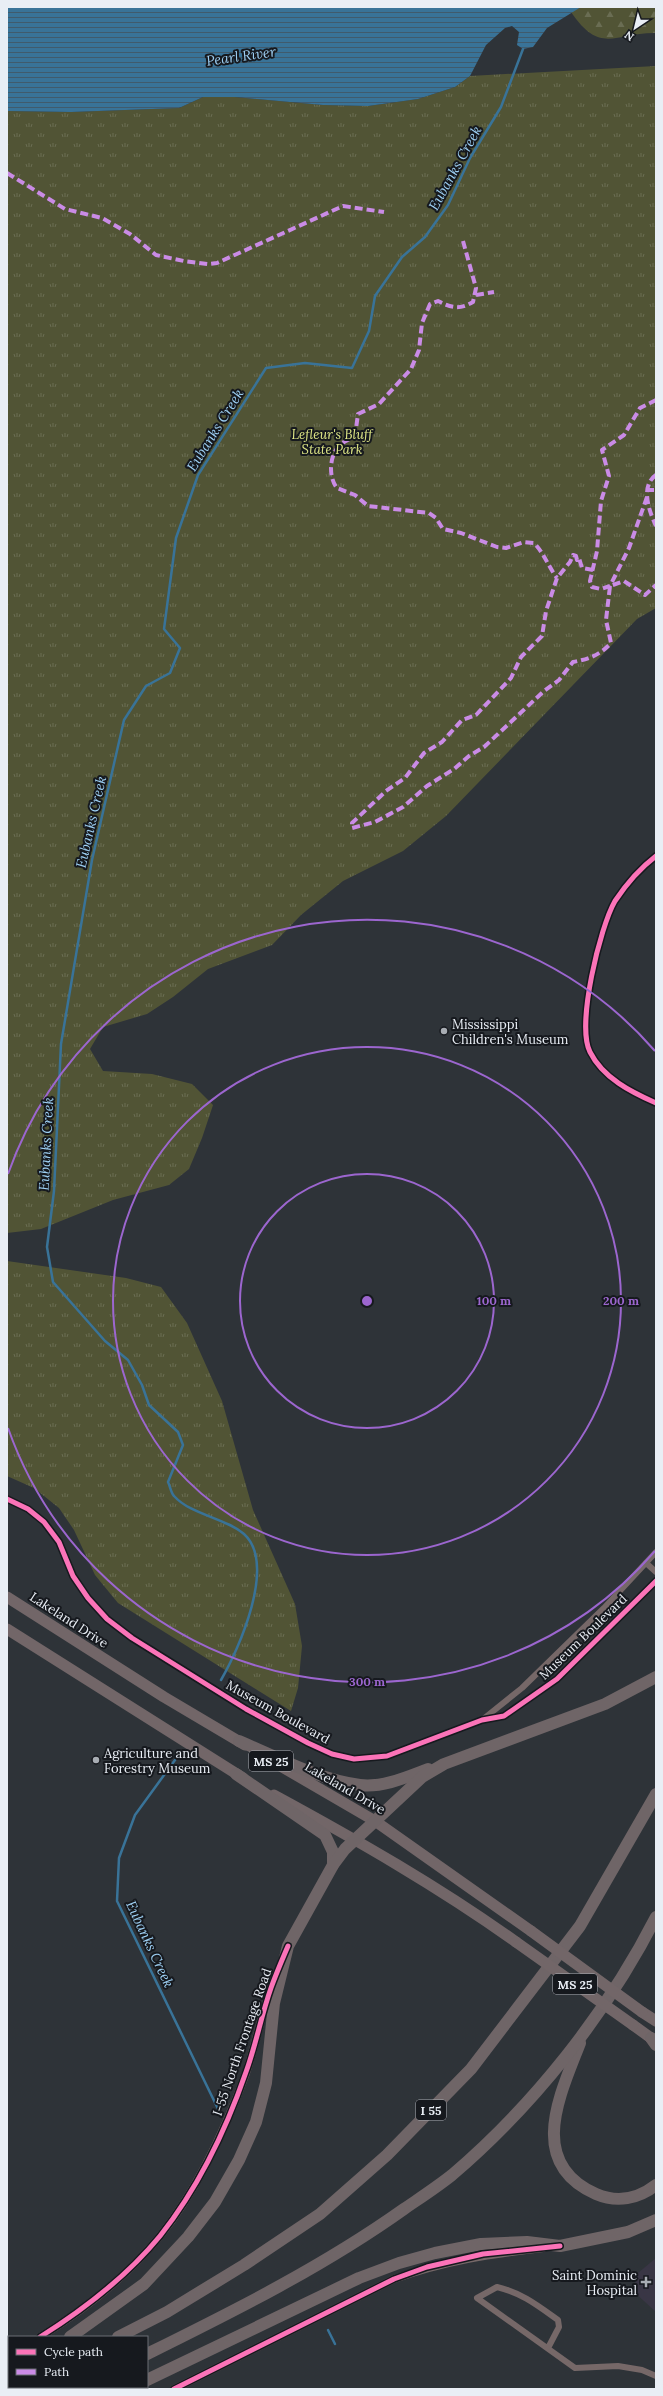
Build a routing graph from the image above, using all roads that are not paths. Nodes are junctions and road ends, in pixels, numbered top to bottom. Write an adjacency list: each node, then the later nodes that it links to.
1 (656, 856): 2 (street)
2 (656, 1103)
3 (7, 1499): 11 (street, Museum Boulevard)
4 (656, 1552): 5 (street, Museum Boulevard)
5 (646, 1563): 6 (street); 11 (street, Museum Boulevard)
6 (656, 1572)
7 (656, 1581): 11 (street, Museum Boulevard)
8 (7, 1597): 12 (highway, Lakeland Drive / MS 25)
9 (7, 1629): 14 (highway, MS 25)
10 (656, 1677): 13 (highway)
11 (482, 1720)
12 (238, 1741): 13 (highway); 16 (highway, Lakeland Drive / MS 25)
13 (444, 1764): 16 (highway)
14 (236, 1774): 17 (highway, MS 25); 18 (highway)
15 (656, 1794): 29 (highway, I 55)
16 (374, 1821): 17 (highway); 21 (highway, Lakeland Drive / MS 25, bridge)
17 (355, 1838): 18 (highway); 23 (highway, MS 25, bridge)
18 (333, 1865): 20 (highway)
19 (656, 1917): 22 (highway)
20 (288, 1946): 27 (street, I-55 North Frontage Road); 28 (highway)
21 (656, 2021)
22 (585, 2032): 24 (highway); 31 (highway)
23 (653, 2042)
24 (656, 2185)
25 (656, 2220): 26 (highway)
26 (560, 2246): 33 (highway); 34 (street)
27 (41, 2336)
28 (71, 2336)
29 (120, 2336)
30 (548, 2348): 30 (street); 32 (street)
31 (148, 2354)
32 (656, 2376)
33 (148, 2380)
34 (174, 2389)

